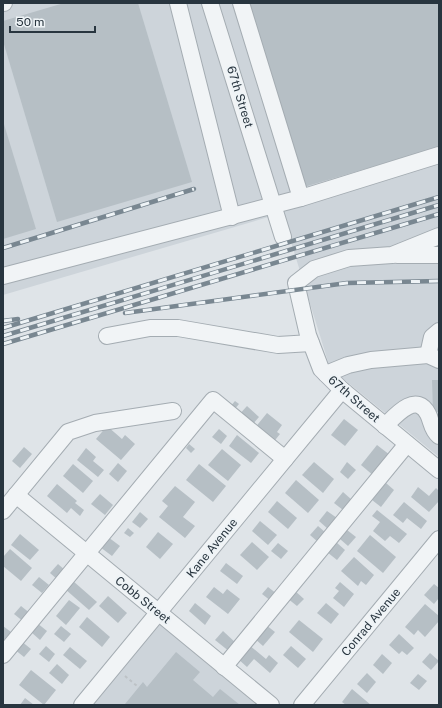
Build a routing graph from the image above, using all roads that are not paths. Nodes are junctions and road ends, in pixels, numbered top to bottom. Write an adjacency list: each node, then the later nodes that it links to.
1 (178, 3): 7 (street)
2 (210, 3): 6 (street, 67th Street)
3 (241, 3): 5 (street)
4 (439, 156): 5 (street)
5 (301, 198): 6 (street)
6 (274, 206): 7 (street); 9 (street, 67th Street)
7 (232, 217): 12 (street)
8 (439, 236): 10 (street)
9 (283, 237)
10 (392, 255): 11 (street); 15 (street, 67th Street)
11 (439, 255)
12 (3, 276)
13 (439, 331): 16 (street)
14 (107, 336): 15 (street)
15 (311, 343): 17 (street, 67th Street)
16 (433, 357): 17 (street)
17 (326, 374): 18 (street, 67th Street)
18 (342, 390): 20 (street, 67th Street); 23 (street, Kane Avenue)
19 (174, 411): 25 (street)
20 (385, 426): 21 (street); 22 (street, 67th Street)
21 (439, 436)
22 (407, 444): 24 (street, 67th Street); 31 (street)
23 (285, 459): 28 (street); 29 (street, Kane Avenue)
24 (439, 470)
25 (16, 495): 26 (street); 28 (street, Cobb Street)
26 (3, 511)
27 (439, 539): 34 (street, Conrad Avenue)
28 (87, 554): 29 (street, Cobb Street); 30 (street)
29 (158, 612): 31 (street, Cobb Street); 32 (street, Kane Avenue)
30 (3, 655)
31 (224, 666): 33 (street, Cobb Street)
32 (82, 705)
33 (271, 705)
34 (302, 705)

